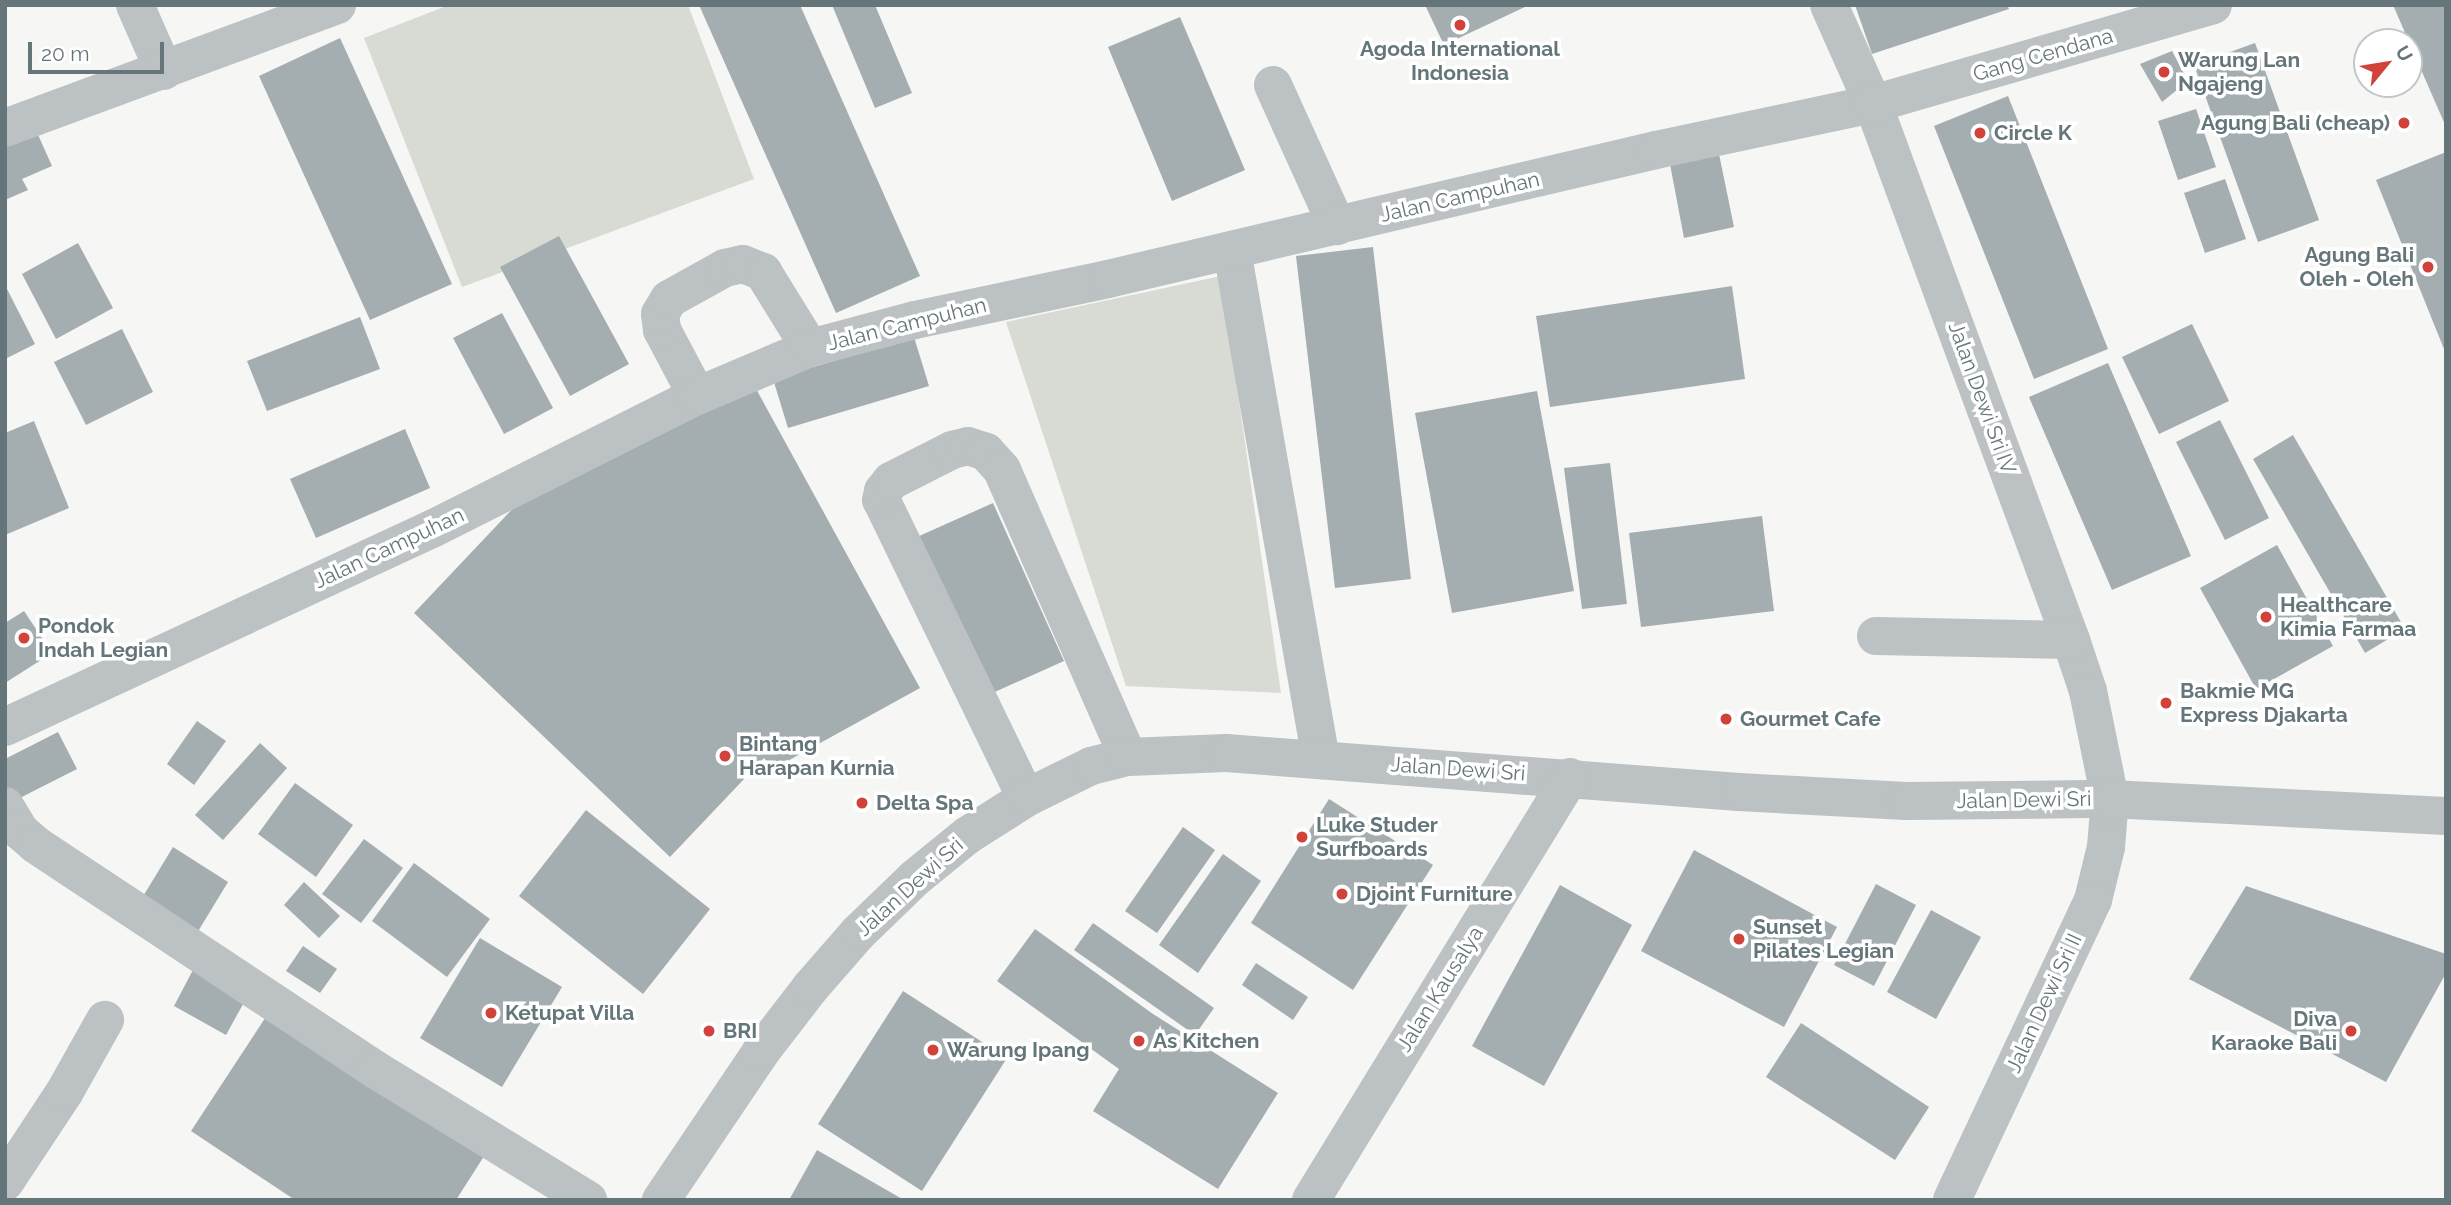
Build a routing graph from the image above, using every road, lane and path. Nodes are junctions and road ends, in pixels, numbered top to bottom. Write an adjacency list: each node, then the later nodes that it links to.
1 (135, 5): 5 (street)
2 (337, 5): 5 (street)
3 (1829, 5): 7 (street, Jalan Dewi Sri IV)
4 (2213, 5): 7 (street, Gang Cendana)
5 (164, 71): 8 (street)
6 (1273, 85): 9 (street)
7 (1873, 104): 9 (street, Jalan Campuhan); 14 (street, Jalan Dewi Sri IV)
8 (5, 128)
9 (1337, 226): 10 (street, Jalan Campuhan)
10 (1232, 250): 11 (street, Jalan Campuhan); 17 (street)
11 (810, 348): 12 (street, Jalan Campuhan); 12 (street)
12 (697, 396): 15 (street, Jalan Campuhan)
13 (1876, 636): 14 (street)
14 (2071, 640): 20 (street, Jalan Dewi Sri IV)
15 (5, 727)
16 (1128, 757): 17 (street, Jalan Dewi Sri); 19 (street, Jalan Dewi Sri); 19 (street)
17 (1321, 760): 18 (street, Jalan Dewi Sri)
18 (1570, 777): 20 (street, Jalan Dewi Sri); 27 (street, Jalan Kausalya)
19 (1026, 798): 26 (street, Jalan Dewi Sri)
20 (2110, 799): 22 (street, Jalan Dewi Sri); 28 (street, Jalan Dewi Sri II)
21 (5, 806): 25 (street)
22 (2446, 816)
23 (105, 1020): 24 (street)
24 (5, 1182)
25 (588, 1200)
26 (661, 1200)
27 (1311, 1200)
28 (1952, 1200)

